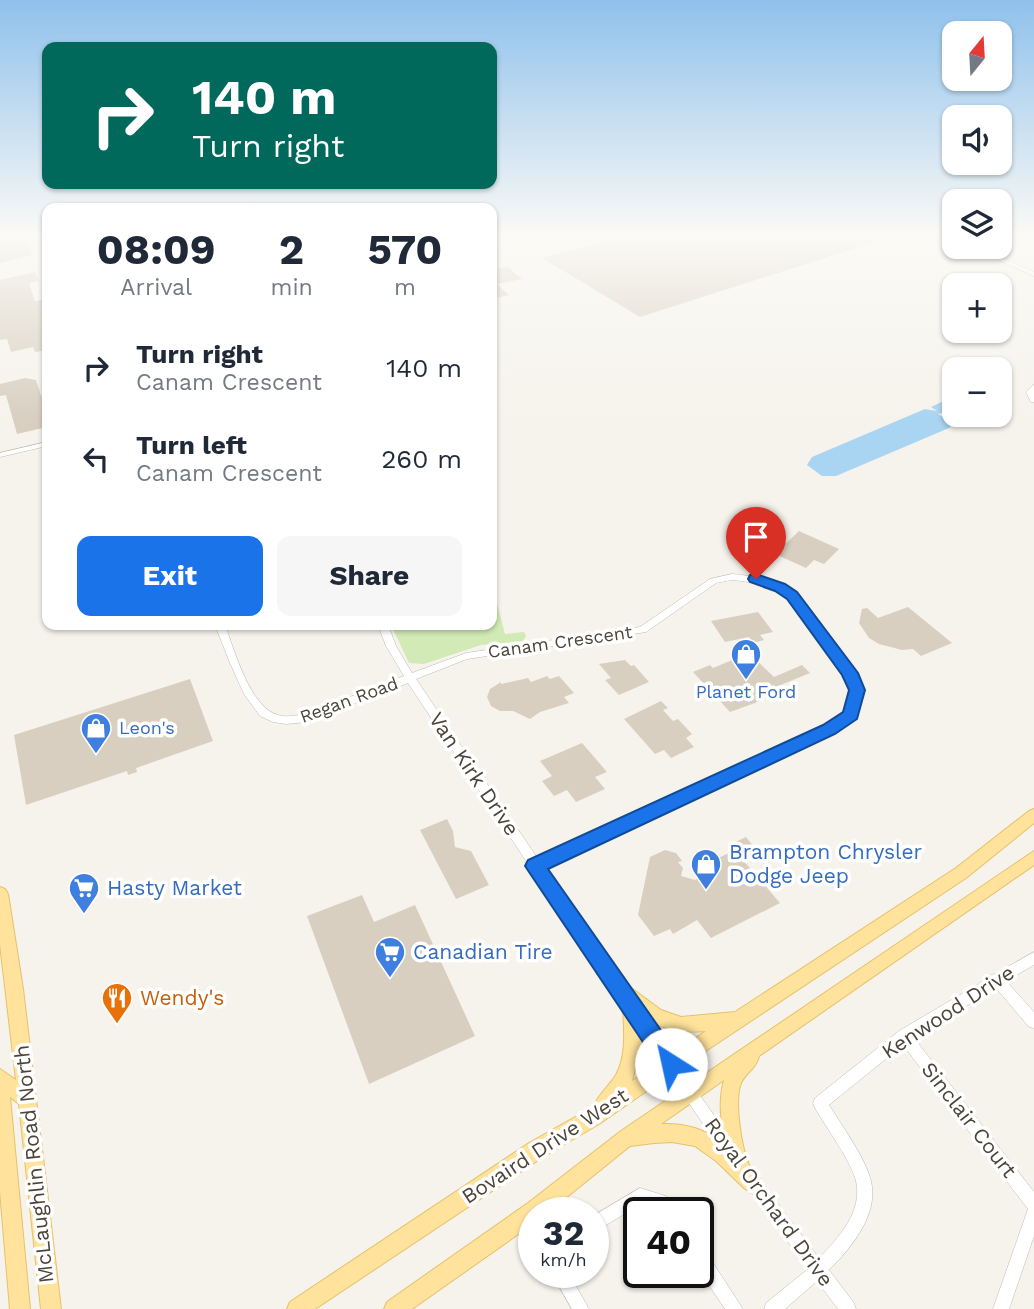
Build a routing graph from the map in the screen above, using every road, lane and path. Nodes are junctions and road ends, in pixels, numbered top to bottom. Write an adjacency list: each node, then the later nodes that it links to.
1 (1034, 387): 2 (street)
2 (1034, 400)
3 (42, 445): 4 (street)
4 (0, 455)
5 (222, 630): 7 (street, Regan Road)
6 (385, 630): 7 (street, Van Kirk Drive)
7 (410, 678): 10 (street, Van Kirk Drive); 10 (street, Canam Crescent)
8 (1034, 815): 16 (main road, Bovaird Drive West)
9 (1034, 857): 19 (main road, Bovaird Drive West)
10 (535, 866): 14 (street, Van Kirk Drive)
11 (0, 894): 24 (main road, McLaughlin Road North)
12 (1034, 958): 13 (street, Kenwood Drive)
13 (996, 979): 17 (street); 18 (street, Kenwood Drive)
14 (617, 986): 15 (street, Van Kirk Drive); 16 (main road)
15 (631, 1007): 20 (street, Van Kirk Drive); 25 (main road)
16 (740, 1019): 20 (main road, Bovaird Drive West)
17 (1034, 1022)
18 (904, 1036): 29 (street, Sinclair Court); 31 (street, Kenwood Drive)
19 (760, 1047): 23 (main road, Bovaird Drive West); 27 (main road)
20 (671, 1064): 23 (street, Van Kirk Drive); 25 (main road, Bovaird Drive West)
21 (0, 1078): 24 (main road)
22 (0, 1084): 34 (main road, McLaughlin Road North)
23 (691, 1093): 26 (main road, Bovaird Drive West); 27 (street, Royal Orchard Drive)
24 (26, 1098): 35 (main road, McLaughlin Road North)
25 (593, 1118): 36 (main road, Bovaird Drive West)
26 (627, 1137): 28 (main road); 37 (main road, Bovaird Drive West)
27 (740, 1166): 28 (street, Royal Orchard Drive)
28 (752, 1182): 31 (street, Royal Orchard Drive)
29 (1034, 1203)
30 (1034, 1214): 42 (street)
31 (817, 1270): 40 (street); 41 (street, Royal Orchard Drive)
32 (714, 1278): 39 (street)
33 (568, 1288): 38 (street)
34 (20, 1309)
35 (51, 1309)
36 (297, 1309)
37 (394, 1309)
38 (580, 1309)
39 (735, 1309)
40 (772, 1309)
41 (848, 1309)
42 (1001, 1309)

